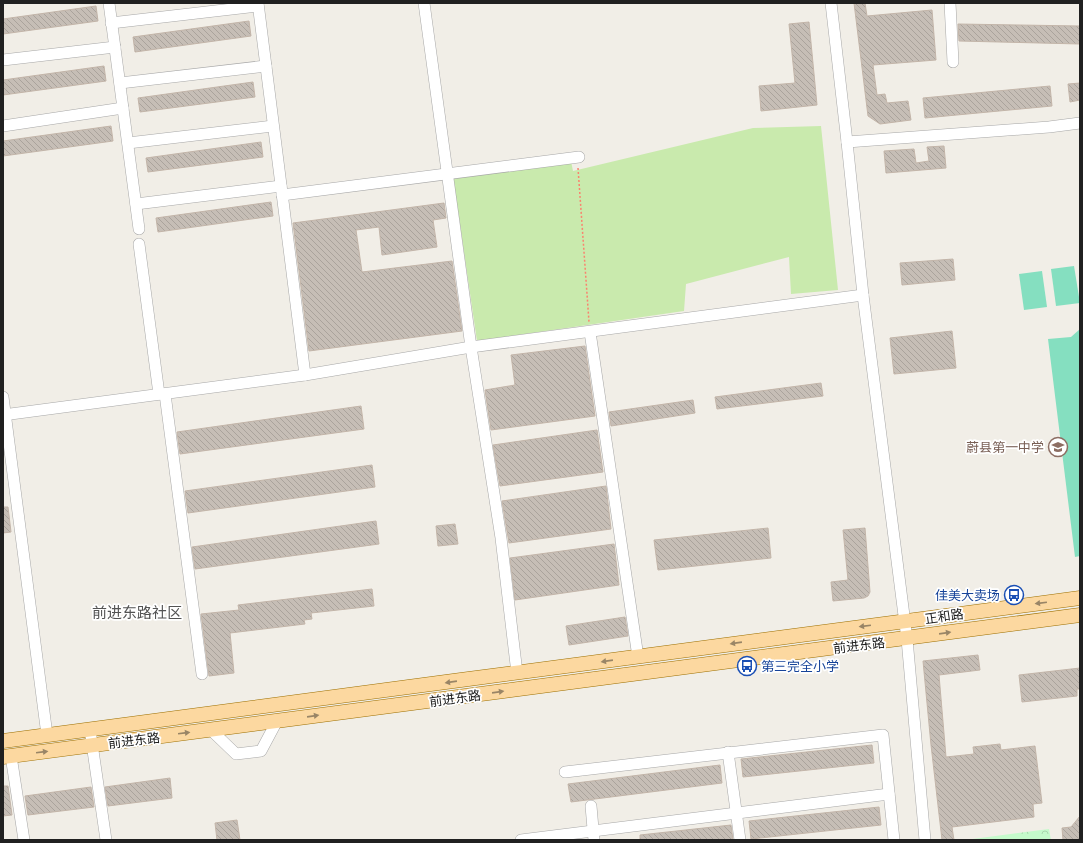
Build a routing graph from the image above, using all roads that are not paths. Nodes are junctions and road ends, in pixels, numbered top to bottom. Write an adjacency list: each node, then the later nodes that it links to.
1 (109, 3): 6 (street)
2 (424, 3): 19 (street)
3 (831, 3): 16 (street)
4 (950, 3): 9 (street)
5 (258, 4): 6 (street); 10 (street)
6 (112, 24): 7 (street)
7 (115, 47): 8 (street); 11 (street)
8 (3, 60)
9 (953, 62)
10 (266, 66): 11 (street); 15 (street)
11 (120, 83): 12 (street)
12 (123, 108): 14 (street); 17 (street)
13 (1080, 123): 16 (street)
14 (3, 126)
15 (273, 126): 17 (street); 20 (street)
16 (847, 142): 24 (street)
17 (128, 143): 21 (street)
18 (579, 157): 19 (street)
19 (448, 174): 20 (street); 26 (street)
20 (281, 190): 21 (street); 27 (street)
21 (136, 204): 22 (street)
22 (139, 229)
23 (139, 244): 28 (street)
24 (863, 295): 25 (street); 33 (street)
25 (590, 332): 26 (street); 35 (street)
26 (471, 347): 27 (street); 36 (street)
27 (305, 375): 28 (street)
28 (162, 394): 30 (street); 37 (street)
29 (3, 397): 30 (street)
30 (4, 415): 41 (street)
31 (1080, 598): 33 (main road, 正和路, one-way to 33)
32 (1080, 615): 34 (main road, 正和路, one-way to 32)
33 (904, 622): 34 (street); 35 (main road, 前进东路, one-way to 35)
34 (907, 639): 38 (main road, 前进东路, one-way to 34); 56 (street)
35 (638, 657): 36 (main road, 前进东路, one-way to 36)
36 (517, 673): 39 (main road, 前进东路, one-way to 39)
37 (202, 674)
38 (277, 721): 40 (main road, 前进东路); 40 (street)
39 (90, 730): 41 (main road, 前进东路); 43 (street)
40 (211, 730): 43 (main road, 前进东路, one-way to 40)
41 (47, 735): 42 (main road, 前进东路)
42 (3, 741)
43 (92, 745): 45 (main road, 前进东路, one-way to 43); 52 (street)
44 (728, 752): 46 (street); 47 (street); 49 (street)
45 (7, 756): 51 (street)
46 (566, 772)
47 (889, 794): 49 (street); 55 (street)
48 (591, 806): 50 (street)
49 (736, 813): 50 (street); 54 (street)
50 (594, 835): 53 (street)
51 (24, 840)
52 (106, 840)
53 (521, 840)
54 (740, 840)
55 (894, 840)
56 (925, 840)

